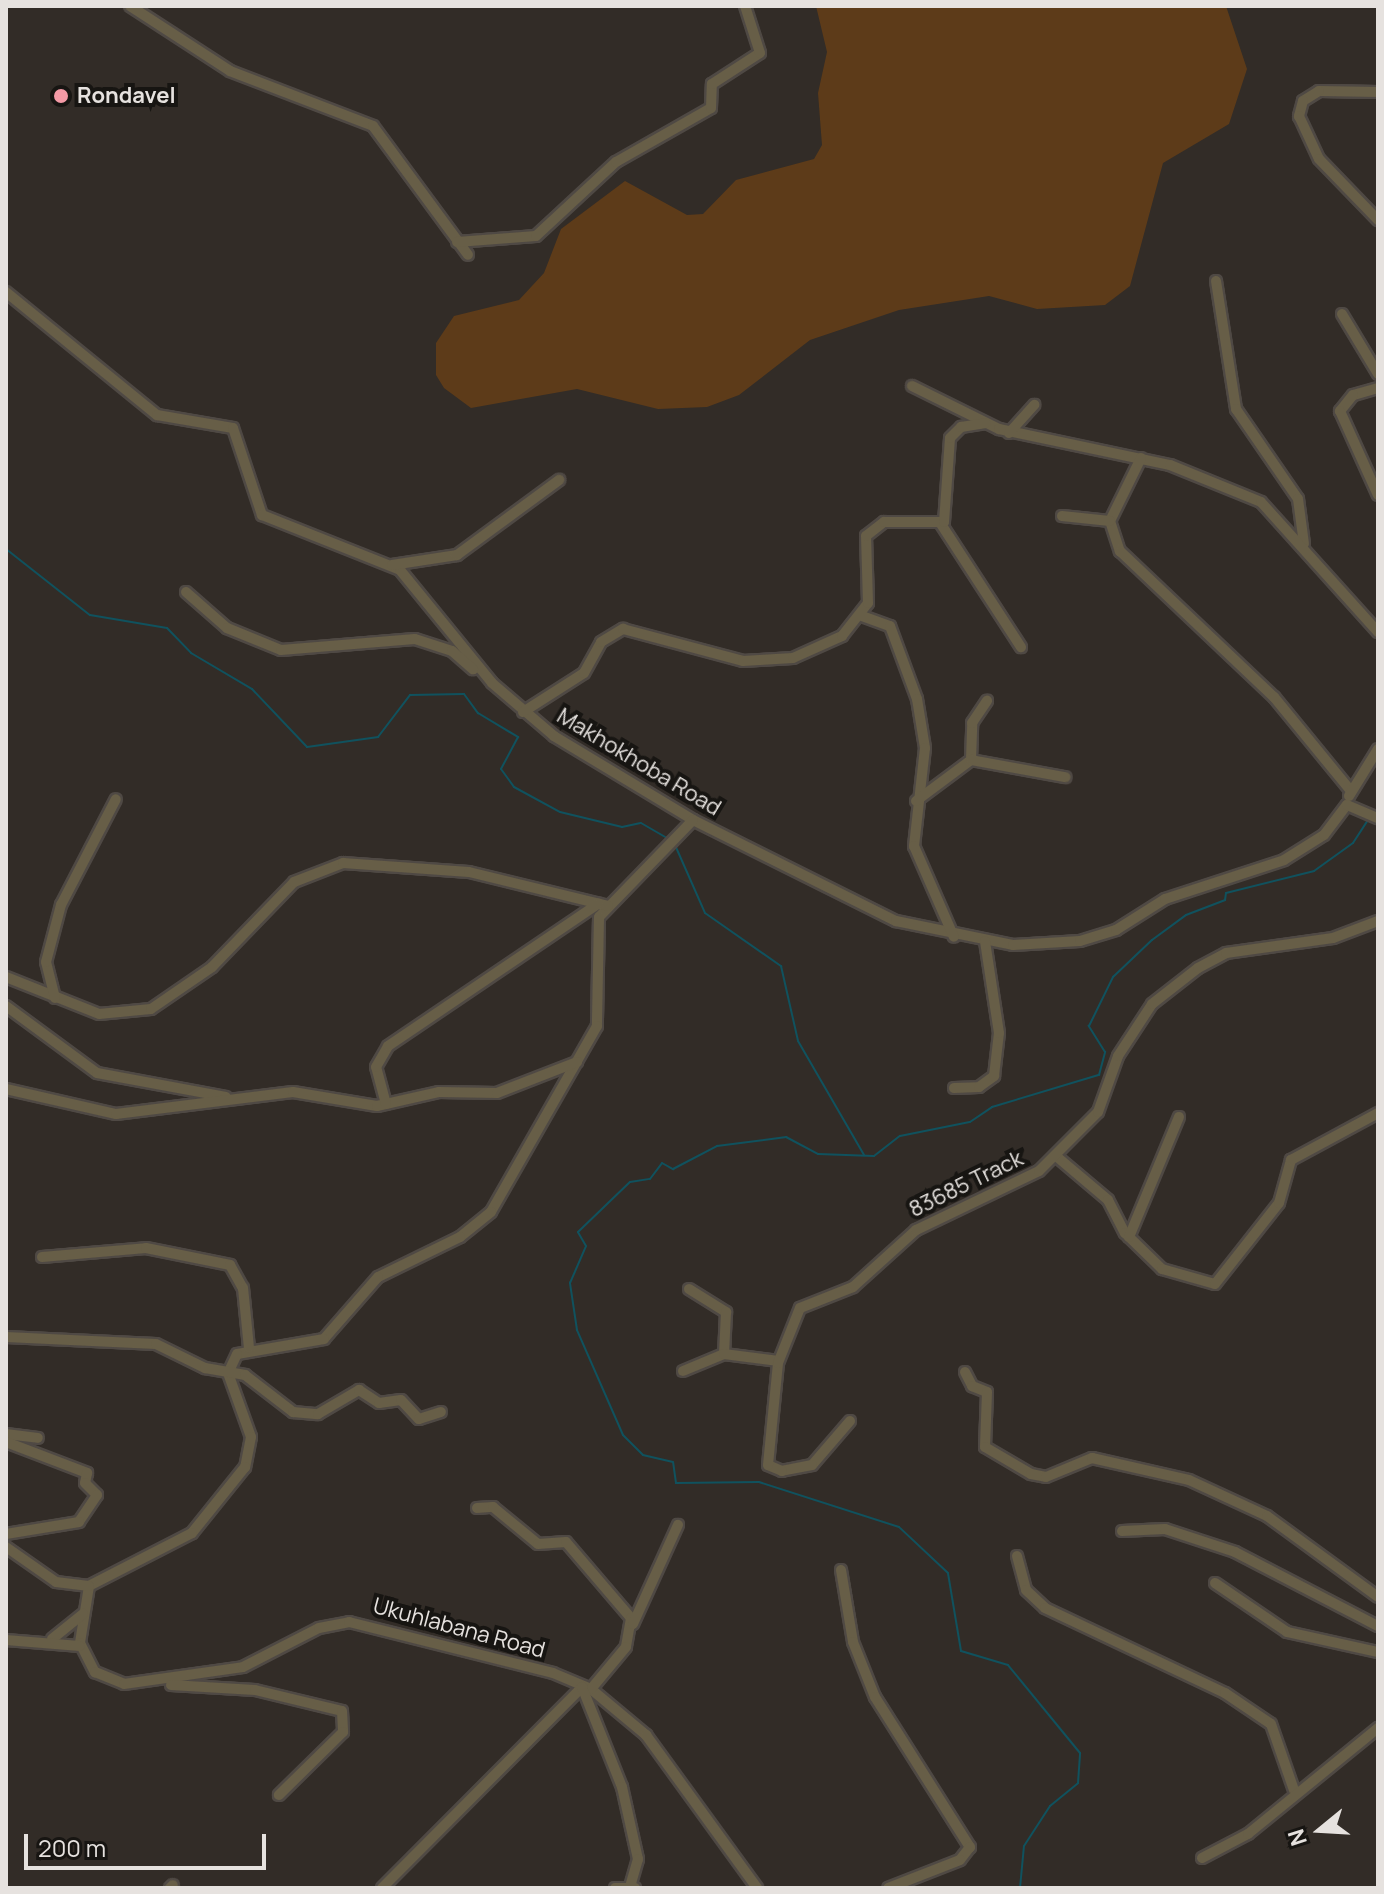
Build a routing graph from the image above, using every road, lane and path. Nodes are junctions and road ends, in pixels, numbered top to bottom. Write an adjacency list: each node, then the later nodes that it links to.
1 (130, 6): 5 (street)
2 (745, 6): 5 (street)
3 (1378, 92): 4 (street)
4 (1378, 220)
5 (457, 242): 6 (street)
6 (468, 255)
7 (1216, 281): 22 (street)
8 (6, 292): 23 (street)
9 (1342, 314): 10 (street)
10 (1378, 374)
11 (912, 386): 14 (street)
12 (1378, 388): 18 (street)
13 (1034, 405): 15 (street)
14 (986, 423): 15 (street); 21 (street)
15 (1009, 433): 16 (street)
16 (1141, 458): 20 (street); 22 (street)
17 (559, 480): 23 (street)
18 (1378, 495)
19 (1062, 516): 20 (street)
20 (1110, 521): 34 (street)
21 (941, 524): 25 (street); 27 (street)
22 (1304, 544): 26 (street)
23 (392, 565): 28 (street, Makhokhoba Road)
24 (186, 592): 28 (street)
25 (862, 616): 30 (street); 36 (street)
26 (1378, 632)
27 (1021, 647)
28 (483, 672): 30 (street, Makhokhoba Road)
29 (987, 701): 32 (street)
30 (523, 712): 39 (street, Makhokhoba Road)
31 (1378, 749): 34 (street)
32 (971, 760): 33 (street); 36 (street)
33 (1065, 777)
34 (1351, 791): 37 (street)
35 (116, 799): 45 (street)
36 (916, 801): 42 (street)
37 (1347, 805): 38 (street); 43 (street, Makhokhoba Road)
38 (1378, 818)
39 (693, 820): 40 (street); 42 (street, Makhokhoba Road)
40 (603, 905): 45 (street); 47 (street); 51 (street)
41 (1378, 921): 54 (street, 83685 Track)
42 (954, 937): 43 (street, Makhokhoba Road)
43 (985, 941): 48 (street)
44 (6, 977): 45 (street)
45 (55, 998)
46 (6, 1006): 50 (street)
47 (579, 1061): 51 (street); 59 (street)
48 (954, 1088)
49 (6, 1089): 50 (street)
50 (227, 1097): 51 (street)
51 (386, 1104)
52 (1378, 1113): 55 (street)
53 (1179, 1117): 55 (street)
54 (1056, 1156): 55 (street); 61 (street, 83685 Track)
55 (1129, 1237)
56 (42, 1257): 59 (street)
57 (689, 1289): 60 (street)
58 (6, 1337): 62 (street)
59 (249, 1348): 62 (street)
60 (724, 1354): 61 (street); 63 (street)
61 (779, 1361): 66 (street, 83685 Track)
62 (228, 1370): 65 (street); 78 (street)
63 (683, 1371)
64 (965, 1372): 79 (street)
65 (441, 1412)
66 (850, 1421)
67 (6, 1434): 68 (street)
68 (38, 1438)
69 (6, 1442): 73 (street)
70 (477, 1508): 81 (street)
71 (678, 1525): 81 (street)
72 (1122, 1531): 82 (street)
73 (6, 1534)
74 (6, 1547): 78 (street)
75 (1017, 1556): 90 (street)
76 (841, 1570): 97 (street)
77 (1215, 1583): 86 (street)
78 (89, 1586): 80 (street)
79 (1378, 1597)
80 (83, 1614): 83 (street); 85 (street)
81 (633, 1624): 88 (street)
82 (1378, 1626)
83 (52, 1639): 84 (street); 85 (street)
84 (6, 1640)
85 (80, 1646): 87 (street, Ukuhlabana Road)
86 (1378, 1652)
87 (149, 1683): 88 (street, Ukuhlabana Road); 91 (street)
88 (586, 1688): 93 (street); 94 (street); 96 (street, Ukuhlabana Road)
89 (1378, 1728): 90 (street)
90 (1294, 1790): 92 (street)
91 (279, 1795)
92 (1202, 1858)
93 (634, 1886): 95 (street)
94 (382, 1888)
95 (615, 1888)
96 (757, 1888)
97 (888, 1888)

